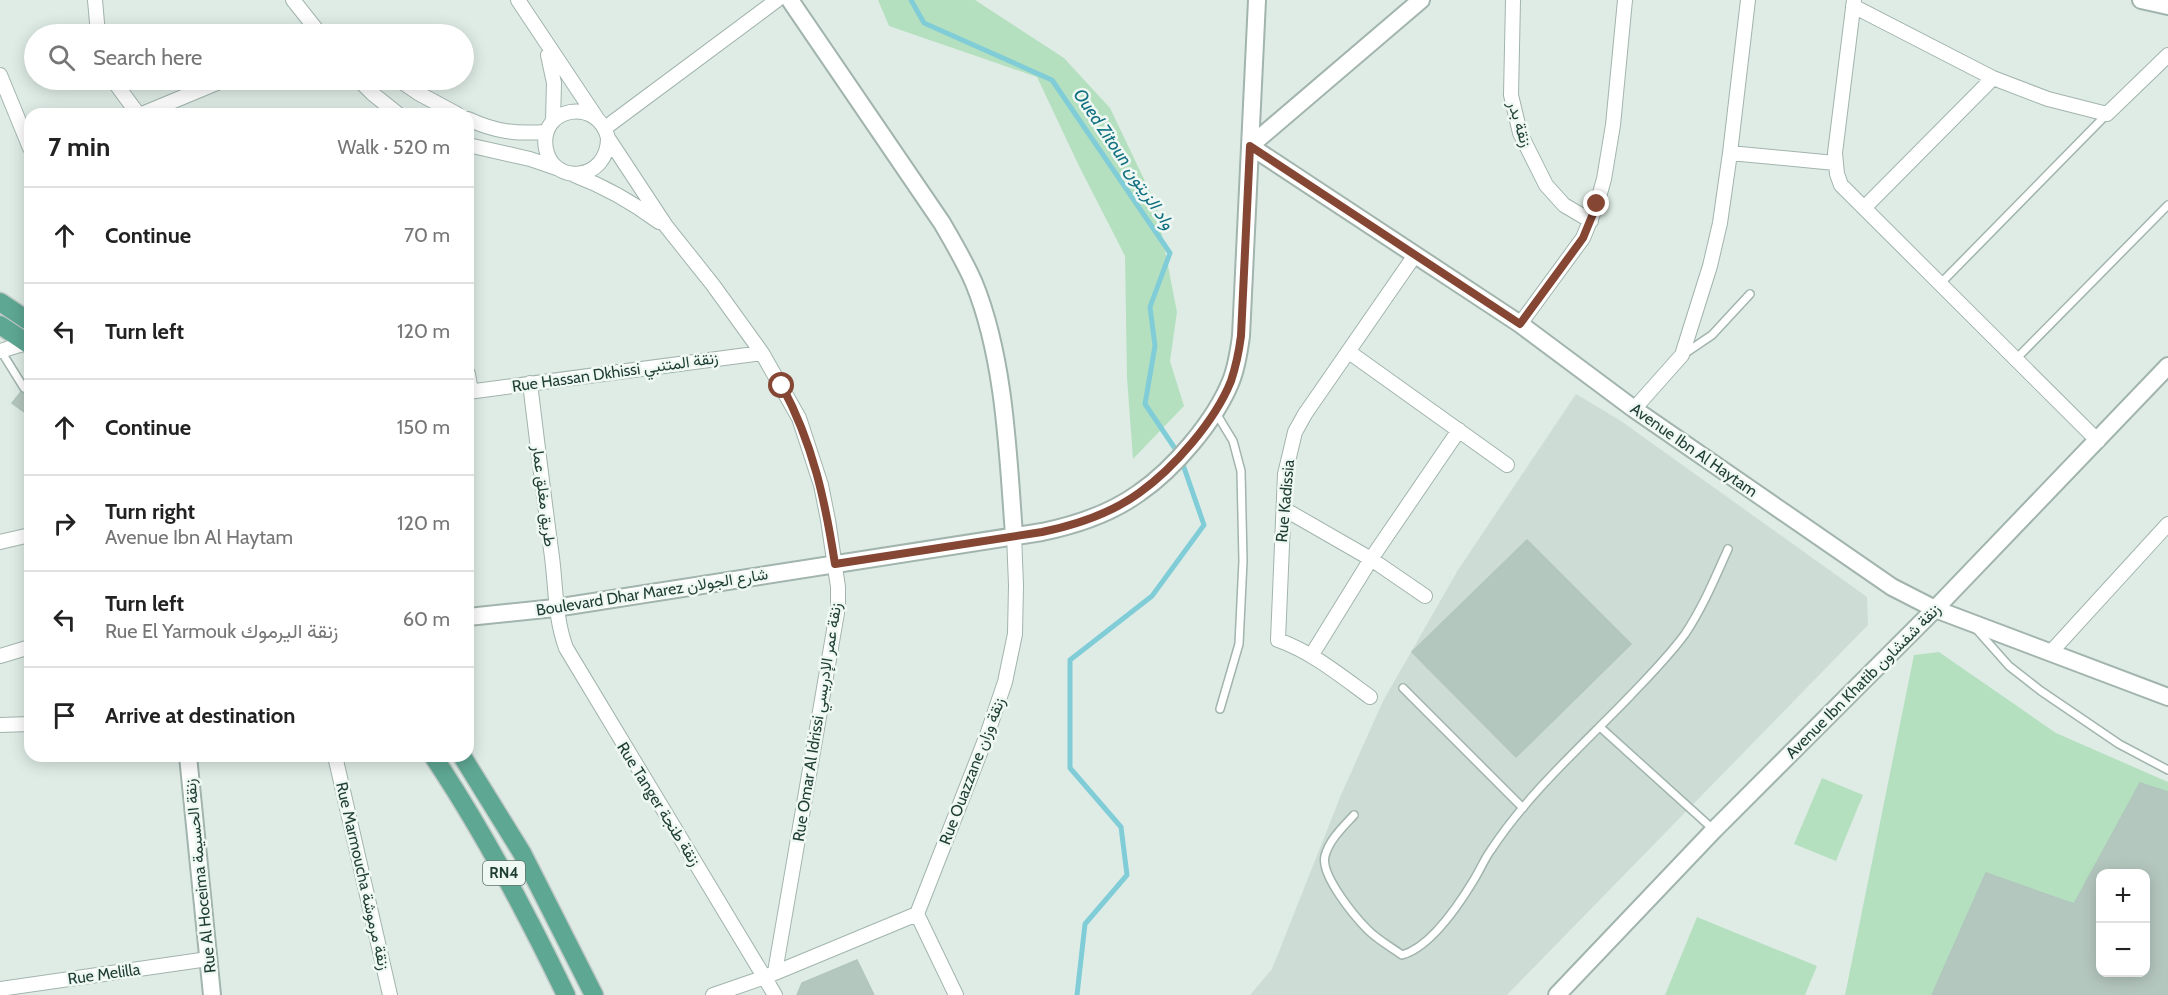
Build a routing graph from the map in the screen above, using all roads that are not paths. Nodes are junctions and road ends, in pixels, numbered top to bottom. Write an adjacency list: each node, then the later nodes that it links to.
1 (95, 0): 14 (street)
2 (293, 0): 15 (street)
3 (518, 0): 16 (street, Rue Omar Al Idrissi زنقة عمر الإدريسي)
4 (777, 0): 31 (street)
5 (790, 0): 67 (street)
6 (1257, 0): 34 (street, Boulevard Dhar Marez شارع الجولان)
7 (1421, 0): 34 (street)
8 (1513, 0): 40 (street, زنقة بدر)
9 (1625, 0): 40 (street)
10 (1748, 0): 35 (street)
11 (2141, 0): 13 (street)
12 (1854, 3): 19 (street); 36 (street)
13 (2168, 6)
14 (97, 24)
15 (312, 24)
16 (543, 39): 30 (street); 31 (street, Rue Omar Al Idrissi زنقة عمر الإدريسي)
17 (2168, 55): 28 (street)
18 (0, 75): 32 (street)
19 (1993, 78): 28 (street); 39 (street)
20 (120, 90): 24 (street)
21 (199, 90): 25 (street)
22 (369, 90): 26 (street)
23 (414, 90): 27 (street)
24 (135, 108)
25 (155, 108)
26 (390, 108)
27 (446, 108)
28 (2107, 114): 43 (lane)
29 (474, 121): 30 (street)
30 (550, 127): 31 (street); 37 (street)
31 (603, 128): 37 (street); 41 (street, Rue Omar Al Idrissi زنقة عمر الإدريسي)
32 (24, 133)
33 (474, 146): 37 (street)
34 (1250, 146): 42 (street, Avenue Ibn Al Haytam); 61 (street, Boulevard Dhar Marez شارع الجولان)
35 (1730, 153): 36 (street); 54 (street)
36 (1835, 163): 39 (street)
37 (567, 172): 41 (street)
38 (2168, 205): 55 (lane)
39 (1864, 208): 43 (street)
40 (1591, 221): 47 (street)
41 (666, 226): 53 (street, Rue Omar Al Idrissi زنقة عمر الإدريسي)
42 (1414, 255): 47 (street, Avenue Ibn Al Haytam); 52 (street, Rue Kadissia)
43 (1941, 283): 55 (street)
44 (1750, 294): 54 (lane)
45 (0, 302): 46 (main road)
46 (24, 318)
47 (1520, 324): 60 (street, Avenue Ibn Al Haytam)
48 (0, 325): 49 (main road)
49 (24, 341)
50 (24, 345): 51 (street)
51 (0, 351): 58 (lane)
52 (1349, 352): 62 (street); 65 (street, Rue Kadissia)
53 (762, 353): 57 (street, Rue Hassan Dkhissi زنقة المتنبي); 72 (street, Rue Omar Al Idrissi زنقة عمر الإدريسي)
54 (1682, 355): 60 (street)
55 (2017, 358): 63 (street)
56 (2168, 366): 63 (street, Avenue Ibn Khatib زنقة شفشاون)
57 (530, 383): 59 (street, Rue Hassan Dkhissi زنقة المتنبي); 74 (street, طريق مغلق عمار)
58 (24, 388)
59 (474, 391)
60 (1634, 409): 75 (street, Avenue Ibn Al Haytam)
61 (1210, 417): 67 (street, Boulevard Dhar Marez شارع الجولان); 85 (lane)
62 (1459, 430): 64 (street); 71 (street)
63 (2097, 441): 75 (street, Avenue Ibn Khatib زنقة شفشاون)
64 (1507, 465)
65 (1284, 509): 71 (street); 81 (street, Rue Kadissia)
66 (2168, 524): 79 (street)
67 (1014, 535): 72 (street, Boulevard Dhar Marez شارع الجولان); 97 (street, Rue Ouazzane زنقة وزان)
68 (24, 536): 69 (street)
69 (0, 542)
70 (1728, 549): 88 (lane)
71 (1371, 559): 73 (street); 81 (street)
72 (835, 564): 74 (street, Boulevard Dhar Marez شارع الجولان); 99 (street, Rue Omar Al Idrissi زنقة عمر الإدريسي)
73 (1425, 596)
74 (555, 608): 76 (street, Boulevard Dhar Marez شارع الجولان); 99 (street, Rue Tanger زنقة طنجة)
75 (1935, 609): 77 (street, Avenue Ibn Al Haytam); 96 (street, Avenue Ibn Khatib زنقة شفشاون)
76 (474, 616)
77 (1971, 623): 79 (street, Avenue Ibn Al Haytam); 93 (lane)
78 (24, 649): 80 (street)
79 (2050, 652): 84 (street, Avenue Ibn Al Haytam)
80 (0, 656)
81 (1311, 656): 83 (street, Rue Kadissia)
82 (1403, 688): 94 (lane)
83 (1370, 696)
84 (2168, 698)
85 (1220, 709)
86 (24, 724): 87 (street)
87 (0, 725)
88 (1600, 727): 94 (lane); 96 (lane)
89 (189, 762): 98 (street, Rue Al Hoceima زنقة الحسيمة)
90 (336, 762): 102 (street, Rue Marmoucha زنقة مرموشة)
91 (437, 762): 103 (main road, RN4)
92 (466, 762): 104 (main road, RN4)
93 (2168, 770)
94 (1523, 808): 95 (lane)
95 (1354, 815)
96 (1713, 830): 108 (street, Avenue Ibn Khatib زنقة شفشاون)
97 (917, 914): 99 (street); 107 (street)
98 (208, 960): 100 (street, Rue Melilla); 101 (street, Rue Al Hoceima زنقة الحسيمة)
99 (770, 974): 105 (street); 106 (street, Rue Tanger زنقة طنجة)
100 (0, 989)
101 (212, 995)
102 (390, 995)
103 (566, 995)
104 (594, 995)
105 (713, 995)
106 (775, 995)
107 (956, 995)
108 (1557, 995)

